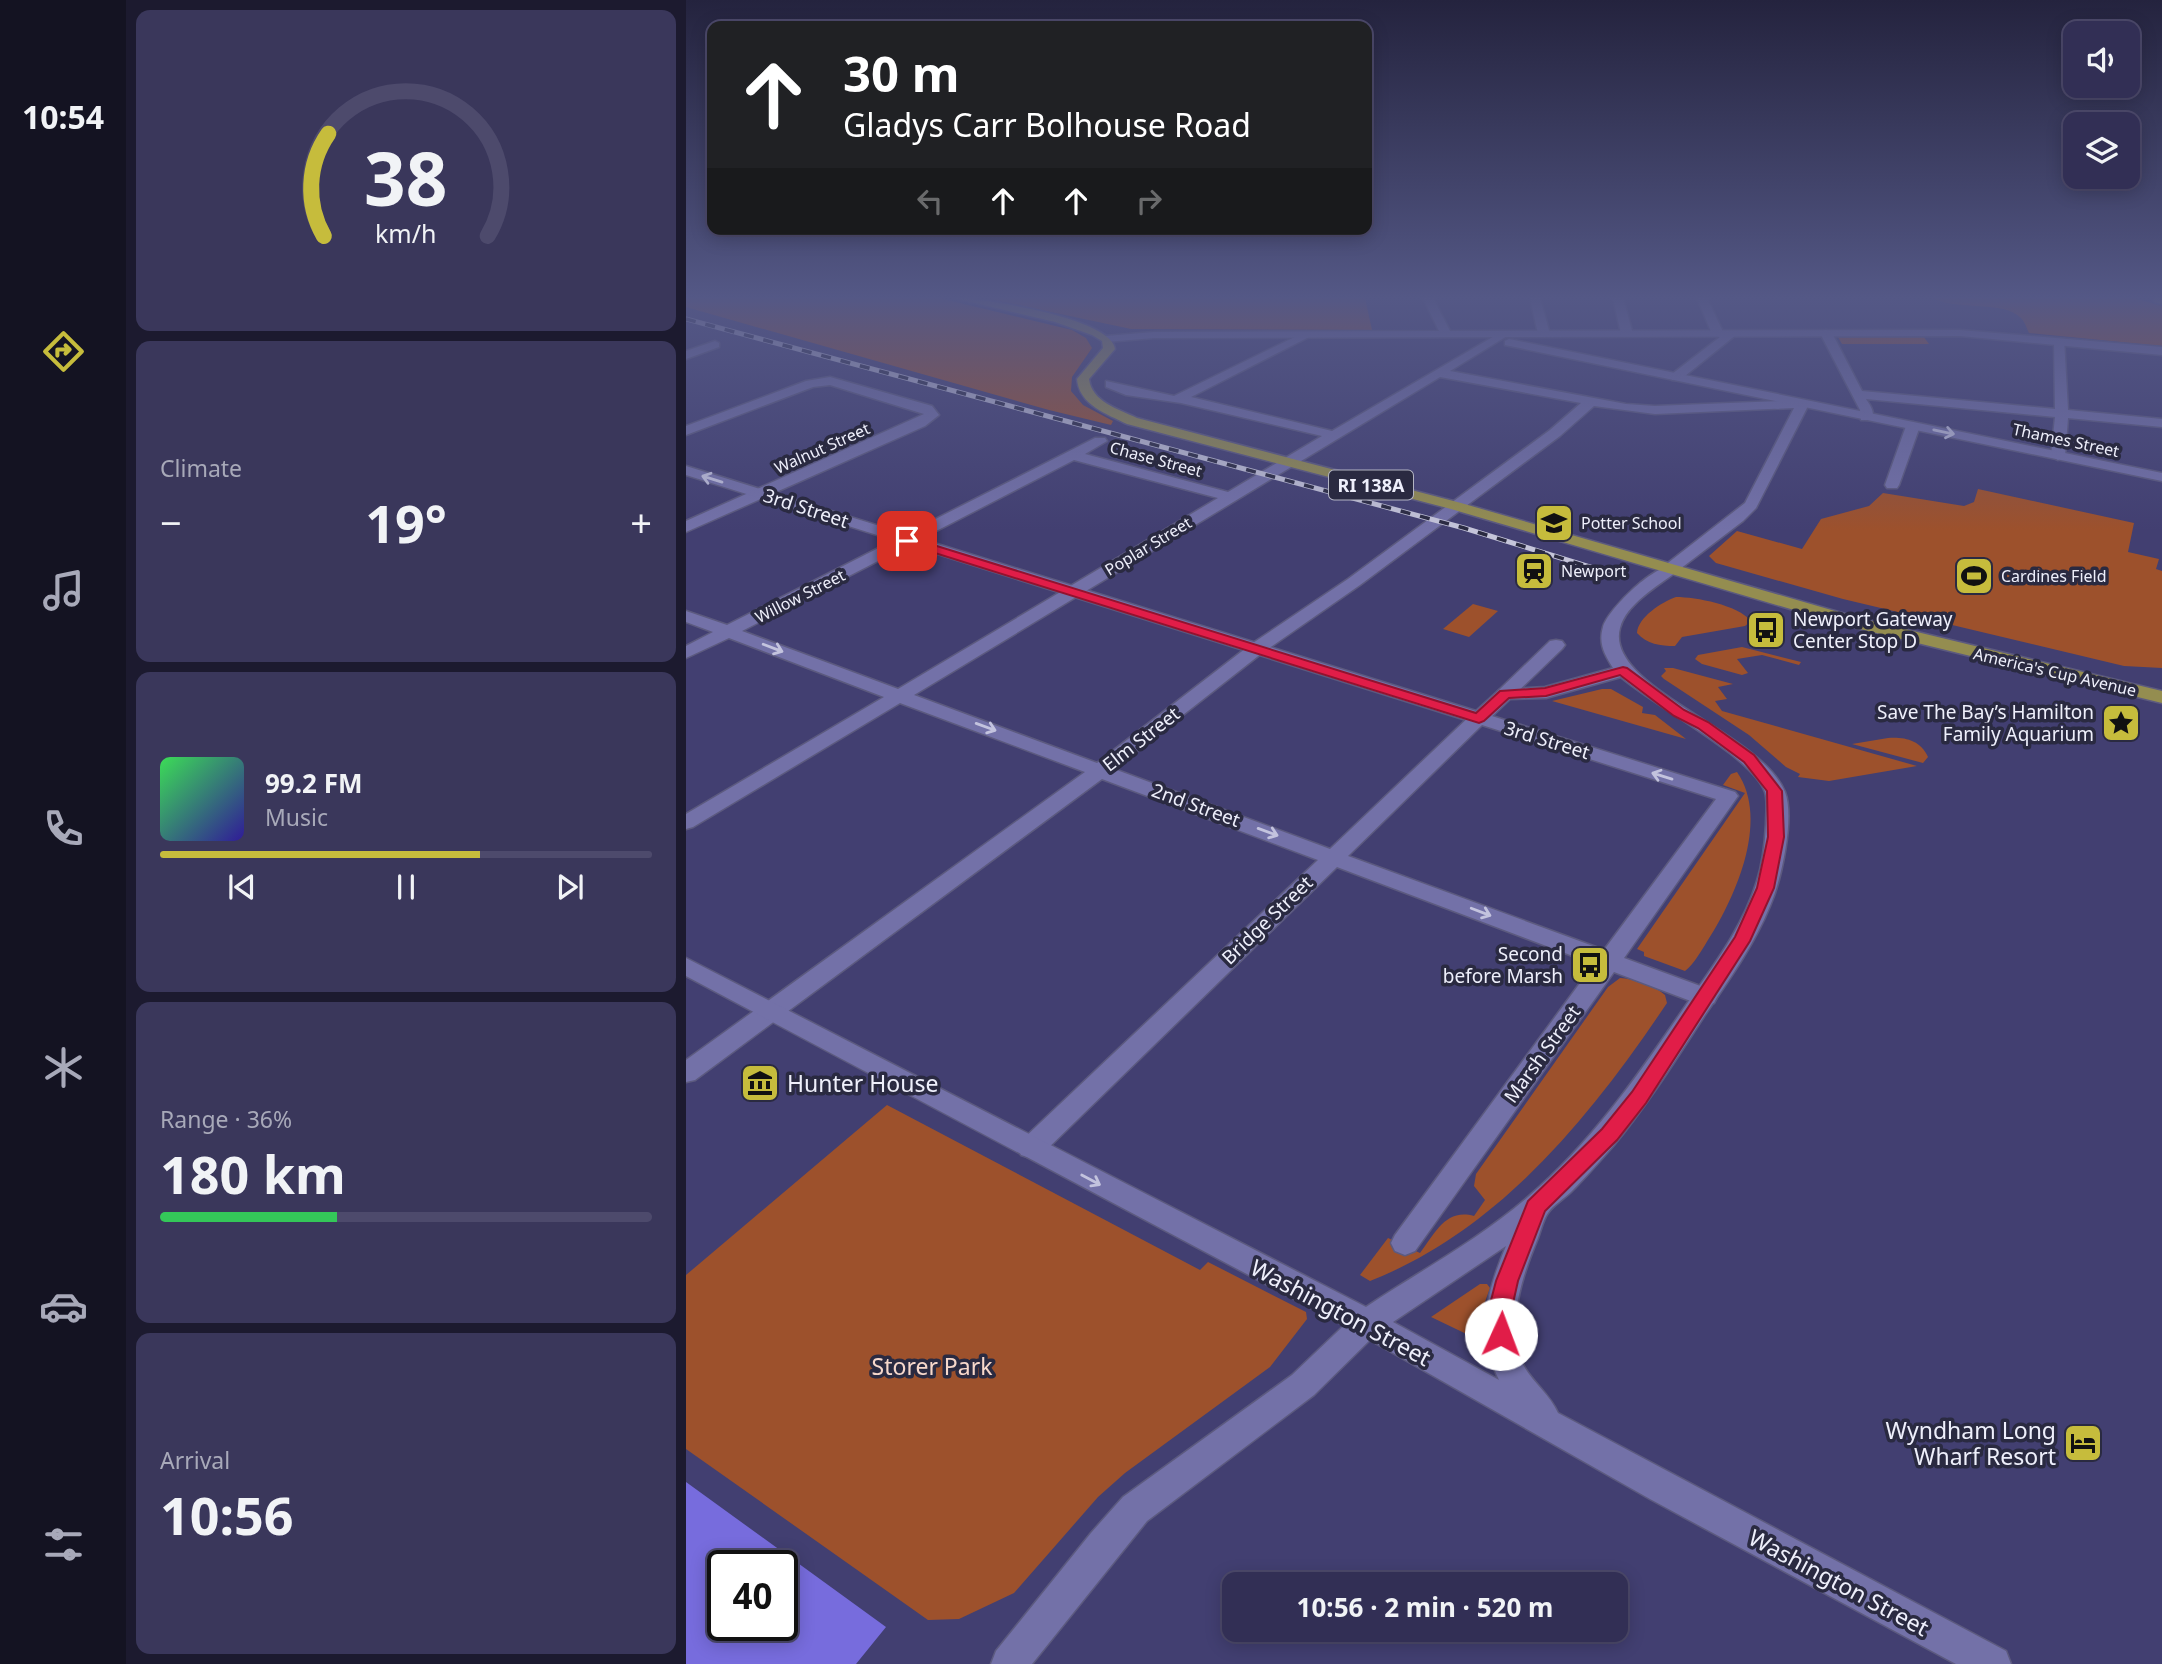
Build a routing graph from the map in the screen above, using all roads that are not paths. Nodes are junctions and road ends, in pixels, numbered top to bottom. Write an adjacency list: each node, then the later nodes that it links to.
1 (1086, 376): 23 (main road, America's Cup Avenue / RI 138A)
2 (1226, 376): 11 (street)
3 (1435, 376): 19 (street, Poplar Street)
4 (1454, 376): 12 (street)
5 (1670, 376): 8 (street, Thames Street)
6 (1848, 376): 10 (street)
7 (2061, 376): 14 (street)
8 (1676, 377): 13 (street, Thames Street)
9 (1110, 384): 11 (street)
10 (1858, 394): 14 (street); 15 (street)
11 (1181, 399): 19 (street)
12 (1592, 401): 13 (street); 29 (street, Elm Street)
13 (1803, 404): 15 (street, Thames Street); 32 (street)
14 (2062, 413): 16 (street); 22 (street)
15 (1866, 416): 17 (street, Thames Street)
16 (2162, 423)
17 (1913, 426): 22 (street, Thames Street, one-way to 22); 26 (street)
18 (686, 431): 27 (street, Walnut Street)
19 (1334, 435): 23 (street, Poplar Street)
20 (1100, 441): 21 (street, Willow Street)
21 (1073, 455): 28 (street, Chase Street); 31 (street, Willow Street)
22 (2058, 456): 25 (street, Thames Street)
23 (1286, 464): 28 (street, Poplar Street); 29 (main road, America's Cup Avenue / RI 138A)
24 (686, 470): 27 (street, 3rd Street, one-way to 24)
25 (2162, 477)
26 (1892, 485)
27 (761, 494): 30 (street, Walnut Street); 31 (street, 3rd Street)
28 (1230, 497): 33 (street, Poplar Street)
29 (1456, 506): 32 (main road, America's Cup Avenue / RI 138A); 37 (street, Elm Street)
30 (686, 527)
31 (907, 541): 33 (street, 3rd Street); 35 (street, Willow Street)
32 (1670, 569): 39 (street); 42 (main road, America's Cup Avenue / RI 138A)
33 (1073, 591): 37 (street, 3rd Street); 41 (street, Poplar Street)
34 (686, 616): 35 (street, 2nd Street)
35 (729, 632): 38 (street, Willow Street); 41 (street, 2nd Street, one-way to 41)
36 (1556, 645): 40 (street, Bridge Street)
37 (1256, 649): 43 (street, 3rd Street); 44 (street, Elm Street)
38 (686, 653)
39 (1623, 671): 40 (street); 50 (street)
40 (1505, 694): 43 (street, Bridge Street)
41 (901, 696): 44 (street, 2nd Street, one-way to 44); 46 (street, Poplar Street)
42 (2162, 697)
43 (1479, 718): 45 (street, 3rd Street, one-way to 43); 47 (street, Bridge Street)
44 (1101, 770): 47 (street, 2nd Street, one-way to 47); 51 (street, Elm Street)
45 (1728, 796): 48 (street, Marsh Street)
46 (686, 823)
47 (1333, 857): 48 (street, 2nd Street, one-way to 48); 53 (street, Bridge Street)
48 (1610, 960): 50 (street, 2nd Street); 55 (street, Marsh Street)
49 (686, 966): 51 (street, Washington Street)
50 (1705, 997): 54 (street)
51 (771, 1011): 52 (street, Elm Street); 53 (street, Washington Street)
52 (686, 1073)
53 (1031, 1148): 56 (street, Washington Street, one-way to 56)
54 (1536, 1207): 56 (street); 57 (street)
55 (1405, 1243)
56 (1367, 1324): 57 (street, Washington Street); 58 (street)
57 (1549, 1426): 59 (street, Washington Street)
58 (1009, 1664)
59 (1993, 1664)

